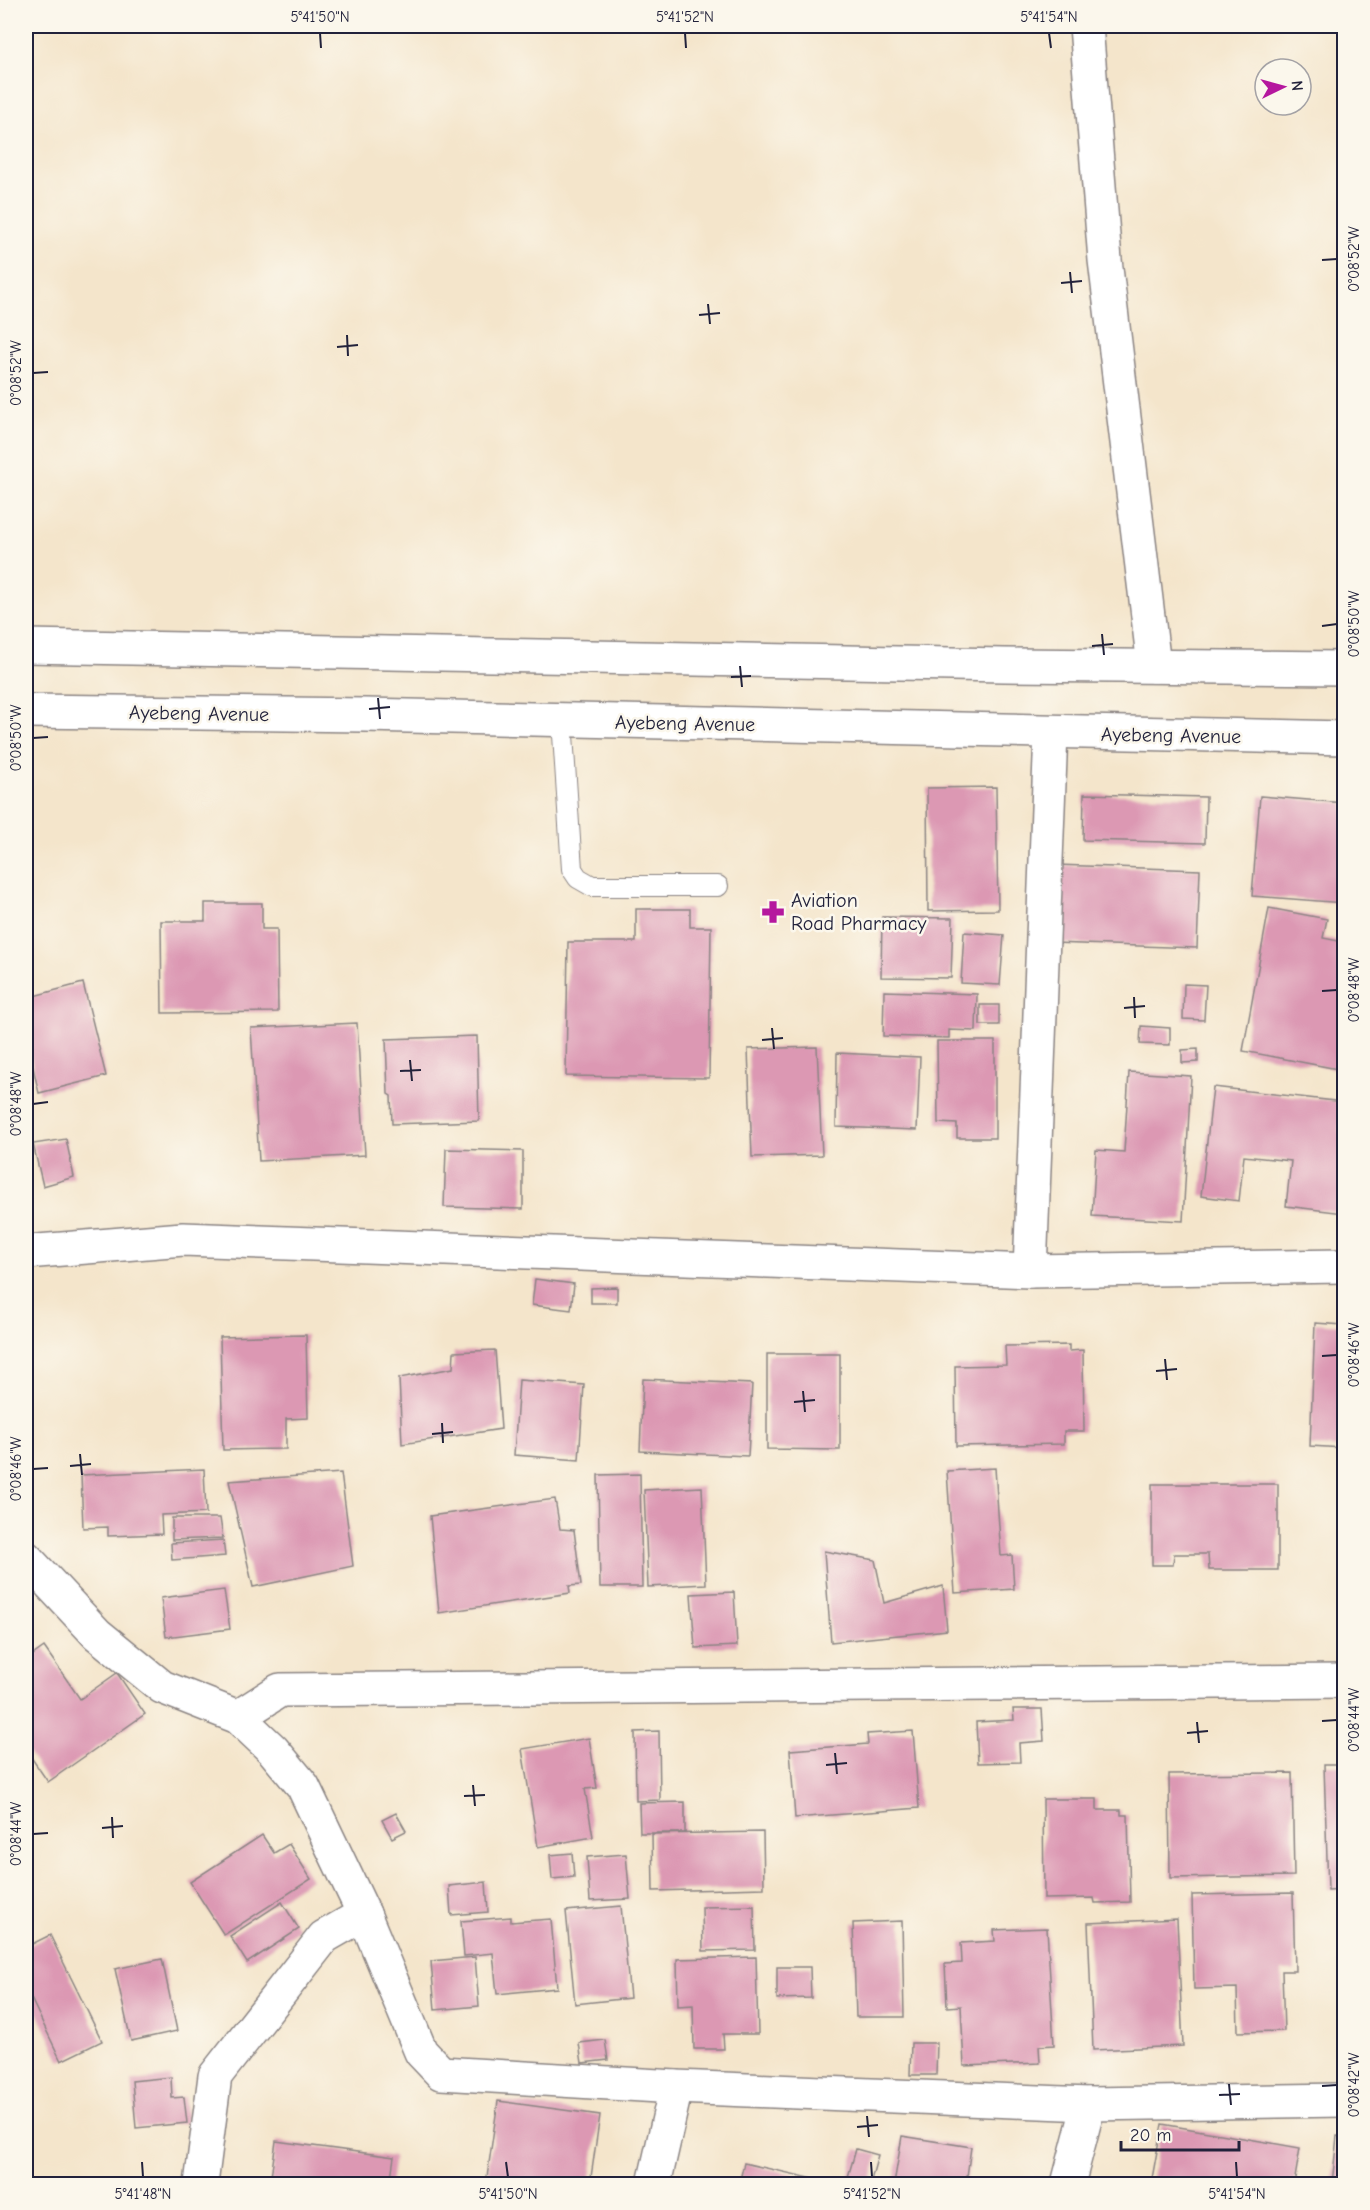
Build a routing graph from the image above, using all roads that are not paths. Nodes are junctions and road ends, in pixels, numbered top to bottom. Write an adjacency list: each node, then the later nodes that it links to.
1 (1086, 26): 3 (street)
2 (26, 646): 3 (street)
3 (1154, 666): 4 (street)
4 (1344, 668)
5 (26, 711): 6 (street, Ayebeng Avenue)
6 (562, 720): 7 (street, Ayebeng Avenue); 9 (lane)
7 (1051, 732): 8 (street, Ayebeng Avenue); 12 (street)
8 (1344, 738)
9 (717, 886)
10 (26, 1252): 12 (street)
11 (1344, 1266): 12 (street)
12 (1030, 1271)
13 (26, 1558): 15 (street)
14 (1344, 1681): 15 (street)
15 (238, 1717): 16 (street)
16 (364, 1914): 17 (street); 20 (street)
17 (676, 2087): 19 (street); 21 (street)
18 (1344, 2100): 19 (street)
19 (1089, 2104): 22 (street)
20 (201, 2184)
21 (654, 2184)
22 (1068, 2184)

